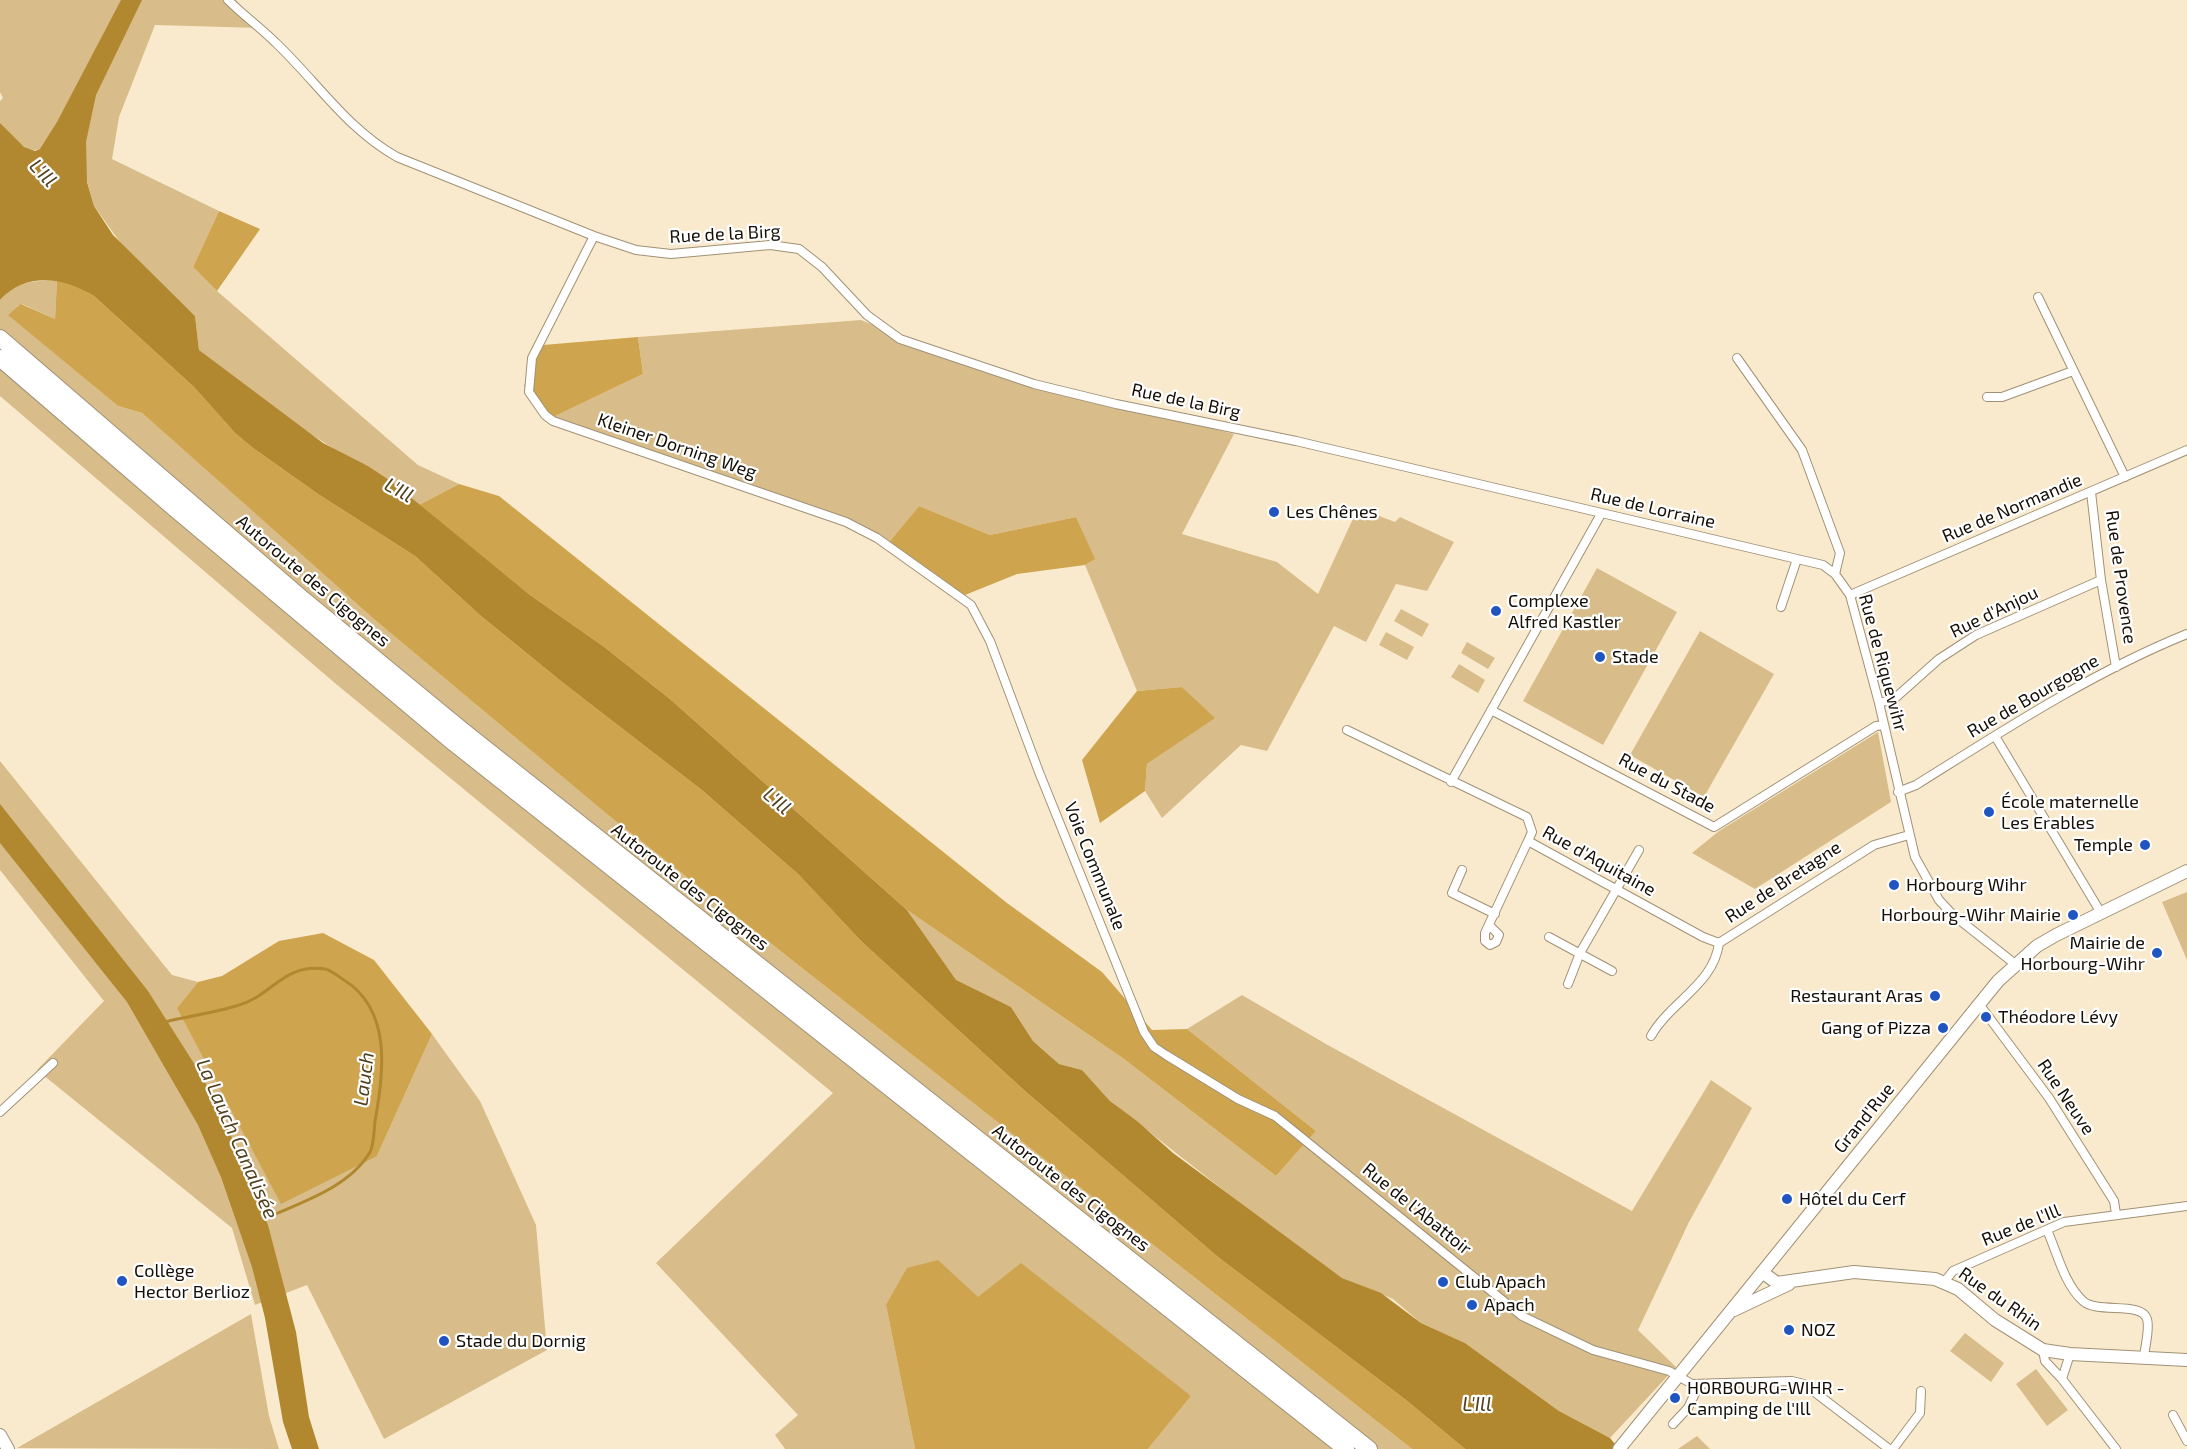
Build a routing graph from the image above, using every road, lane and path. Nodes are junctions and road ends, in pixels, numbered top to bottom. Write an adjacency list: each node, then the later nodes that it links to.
1 (228, 0): 2 (street, Rue de la Birg)
2 (594, 236): 11 (street, Rue de la Birg); 18 (street, Kleiner Dorning Weg)
3 (2038, 297): 7 (street)
4 (1, 330): 71 (highway, Autoroute des Cigognes)
5 (0, 358): 70 (highway, Autoroute des Cigognes)
6 (1737, 358): 15 (street)
7 (2073, 371): 8 (street); 10 (street)
8 (1987, 397)
9 (2187, 450): 10 (street, Rue de Normandie)
10 (2126, 477): 12 (street, Rue de Normandie)
11 (1502, 490): 13 (street, Rue de Lorraine)
12 (2091, 492): 16 (street, Rue de Provence); 17 (street, Rue de Normandie)
13 (1601, 514): 14 (street, Rue de Lorraine); 23 (street)
14 (1797, 559): 15 (street, Rue de Lorraine); 19 (street)
15 (1835, 574): 17 (street, Rue de Riquewihr)
16 (2101, 580): 21 (street, Rue de Provence); 22 (street, Rue d'Anjou)
17 (1850, 595): 22 (street, Rue de Riquewihr)
18 (971, 605): 47 (street, Voie Communale)
19 (1781, 607)
20 (2187, 634): 21 (street, Rue de Bourgogne)
21 (2116, 667): 26 (street, Rue de Bourgogne)
22 (1879, 703): 24 (street, Rue de Riquewihr)
23 (1491, 710): 24 (street, Rue du Stade); 27 (street)
24 (1884, 725): 28 (street, Rue de Riquewihr)
25 (1347, 730): 27 (street)
26 (1995, 736): 28 (street, Rue de Bourgogne); 35 (street)
27 (1451, 782): 30 (street, Rue d'Aquitaine)
28 (1898, 792): 29 (street, Rue de Riquewihr)
29 (1909, 836): 39 (street, Rue de Bretagne); 41 (street, Rue de Riquewihr)
30 (1528, 841): 34 (street, Rue d'Aquitaine); 36 (street)
31 (1639, 850): 34 (street)
32 (1462, 870): 36 (street)
33 (2187, 872): 35 (main road, Grand'Rue)
34 (1616, 890): 39 (street, Rue d'Aquitaine); 40 (street)
35 (2102, 913): 41 (main road, Grand'Rue)
36 (1495, 914): 37 (street)
37 (1489, 925)
38 (1549, 937): 40 (street)
39 (1719, 943): 45 (street, Rue de Bretagne)
40 (1580, 954): 42 (street); 43 (street)
41 (2015, 964): 44 (main road, Grand'Rue)
42 (1612, 971)
43 (1568, 984)
44 (1979, 1004): 50 (street, Rue Neuve); 52 (main road, Grand'Rue)
45 (1651, 1036)
46 (53, 1063): 48 (street)
47 (1238, 1099): 61 (street, Rue de l'Abattoir)
48 (0, 1112)
49 (2187, 1207): 50 (street, Rue de l'Ill)
50 (2116, 1214): 51 (street, Rue de l'Ill)
51 (2047, 1230): 53 (street, Rue de l'Ill); 59 (street)
52 (1758, 1277): 54 (main road, Rue du Rhin); 55 (main road); 56 (main road, Grand'Rue)
53 (1945, 1281): 54 (main road, Rue du Rhin); 57 (main road, Rue du Rhin)
54 (1792, 1282): 55 (main road, Rue du Rhin)
55 (1780, 1289): 56 (main road, Rue du Rhin)
56 (1730, 1312): 61 (main road, Grand'Rue)
57 (2043, 1350): 58 (main road, Rue du Rhin); 62 (street)
58 (2070, 1354): 59 (main road, Rue du Rhin); 62 (street)
59 (2144, 1357): 60 (main road, Rue du Rhin)
60 (2187, 1360)
61 (1680, 1376): 63 (street, Rue de l'Abattoir); 72 (main road, Grand'Rue)
62 (2062, 1379): 74 (street)
63 (1699, 1385): 66 (street); 73 (street)
64 (1921, 1391): 73 (street)
65 (2173, 1415): 68 (street)
66 (1673, 1424)
67 (0, 1435): 69 (main road)
68 (2187, 1441)
69 (8, 1449)
70 (1346, 1449)
71 (1369, 1449)
72 (1619, 1449)
73 (1891, 1449)
74 (2116, 1449)

